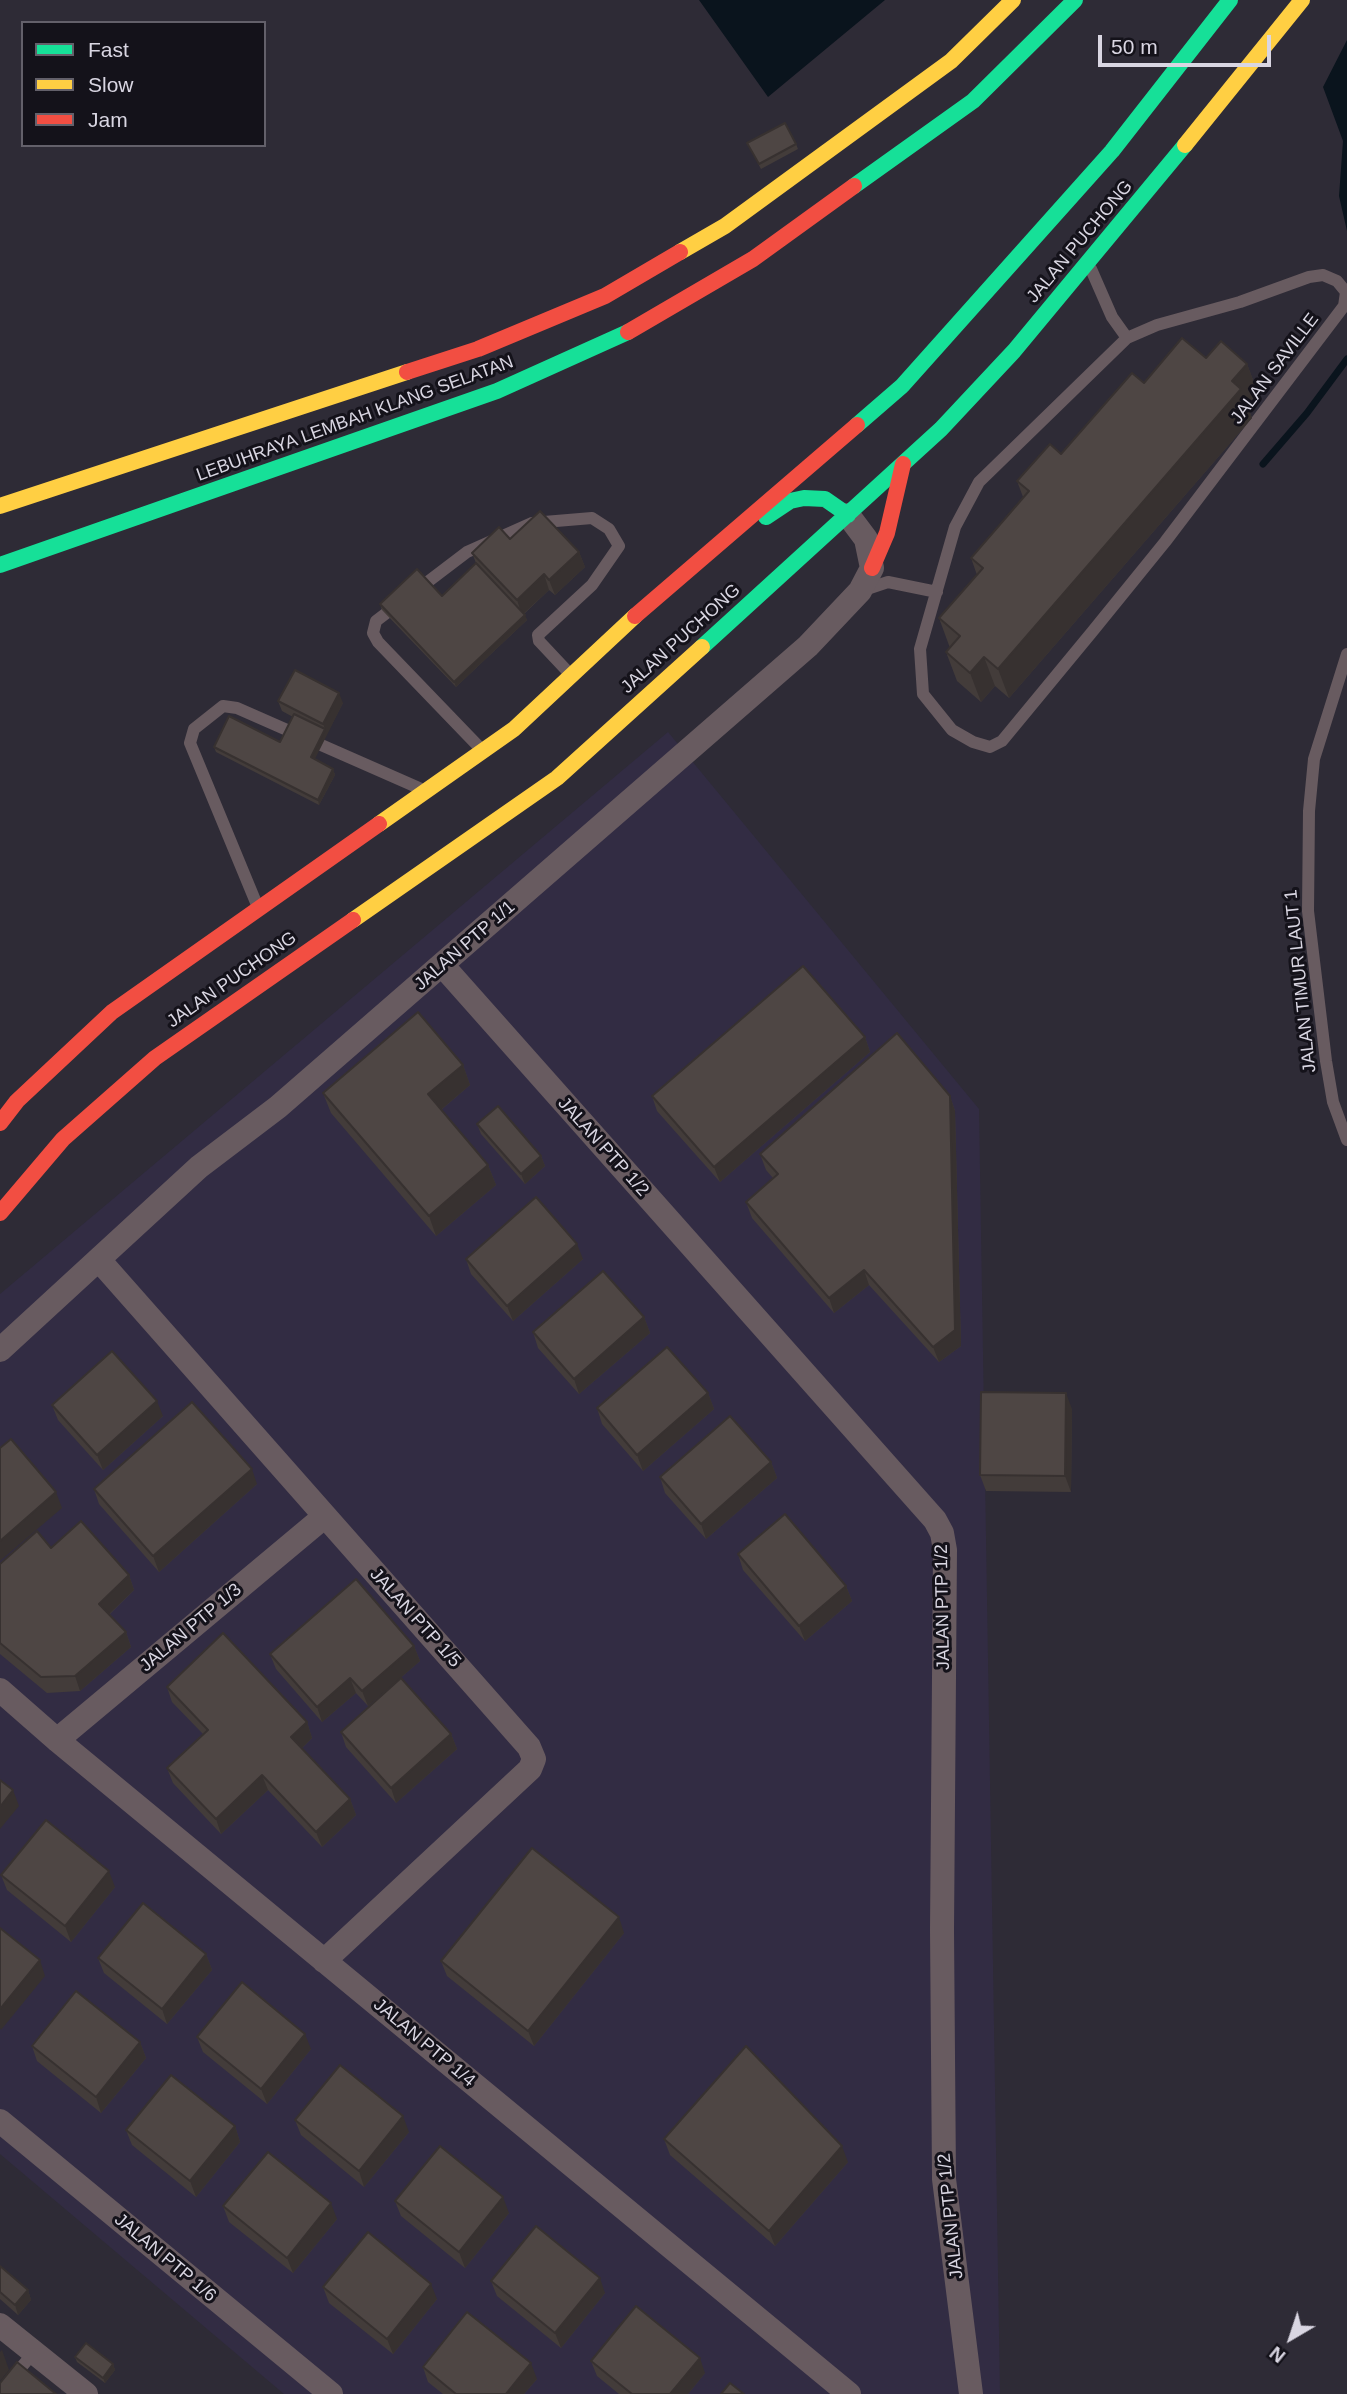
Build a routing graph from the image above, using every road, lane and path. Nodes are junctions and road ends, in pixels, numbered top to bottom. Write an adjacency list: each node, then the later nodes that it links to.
1 (1013, 0): 8 (main road, LEBUHRAYA LEMBAH KLANG SELATAN)
2 (1074, 0): 10 (main road, LEBUHRAYA LEMBAH KLANG SELATAN)
3 (1230, 0): 14 (main road, JALAN PUCHONG)
4 (1302, 0): 5 (main road, JALAN PUCHONG)
5 (1088, 263): 6 (lane); 7 (main road, JALAN PUCHONG)
6 (1127, 338): 13 (lane, JALAN SAVILLE); 13 (lane, JALAN SAVILLE)
7 (903, 464): 9 (main road, JALAN PUCHONG); 11 (main road)
8 (0, 506)
9 (848, 515): 11 (street); 14 (main road); 23 (main road, JALAN PUCHONG)
10 (0, 565)
11 (872, 568): 12 (street, JALAN PTP 1/1)
12 (860, 591): 13 (lane); 20 (street, JALAN PTP 1/1)
13 (937, 592)
14 (646, 606): 16 (main road, JALAN PUCHONG)
15 (1347, 654): 22 (lane, JALAN TIMUR LAUT 1)
16 (572, 677): 17 (main road, JALAN PUCHONG); 17 (lane)
17 (483, 751): 18 (main road, JALAN PUCHONG)
18 (426, 790): 19 (main road, JALAN PUCHONG); 19 (lane)
19 (258, 908): 21 (main road, JALAN PUCHONG)
20 (443, 966): 24 (street, JALAN PTP 1/1); 37 (street, JALAN PTP 1/2)
21 (0, 1123)
22 (1347, 1140)
23 (0, 1213)
24 (99, 1261): 25 (street, JALAN PTP 1/1); 26 (street, JALAN PTP 1/5)
25 (0, 1350)
26 (325, 1516): 28 (street, JALAN PTP 1/3); 29 (street, JALAN PTP 1/5)
27 (0, 1690): 28 (street, JALAN PTP 1/4)
28 (57, 1740): 29 (street, JALAN PTP 1/4)
29 (324, 1961): 36 (street, JALAN PTP 1/4)
30 (0, 2121): 35 (street, JALAN PTP 1/6)
31 (0, 2325): 32 (street)
32 (34, 2352): 33 (lane); 34 (street)
33 (0, 2393)
34 (86, 2394)
35 (331, 2394)
36 (849, 2394)
37 (971, 2394)

